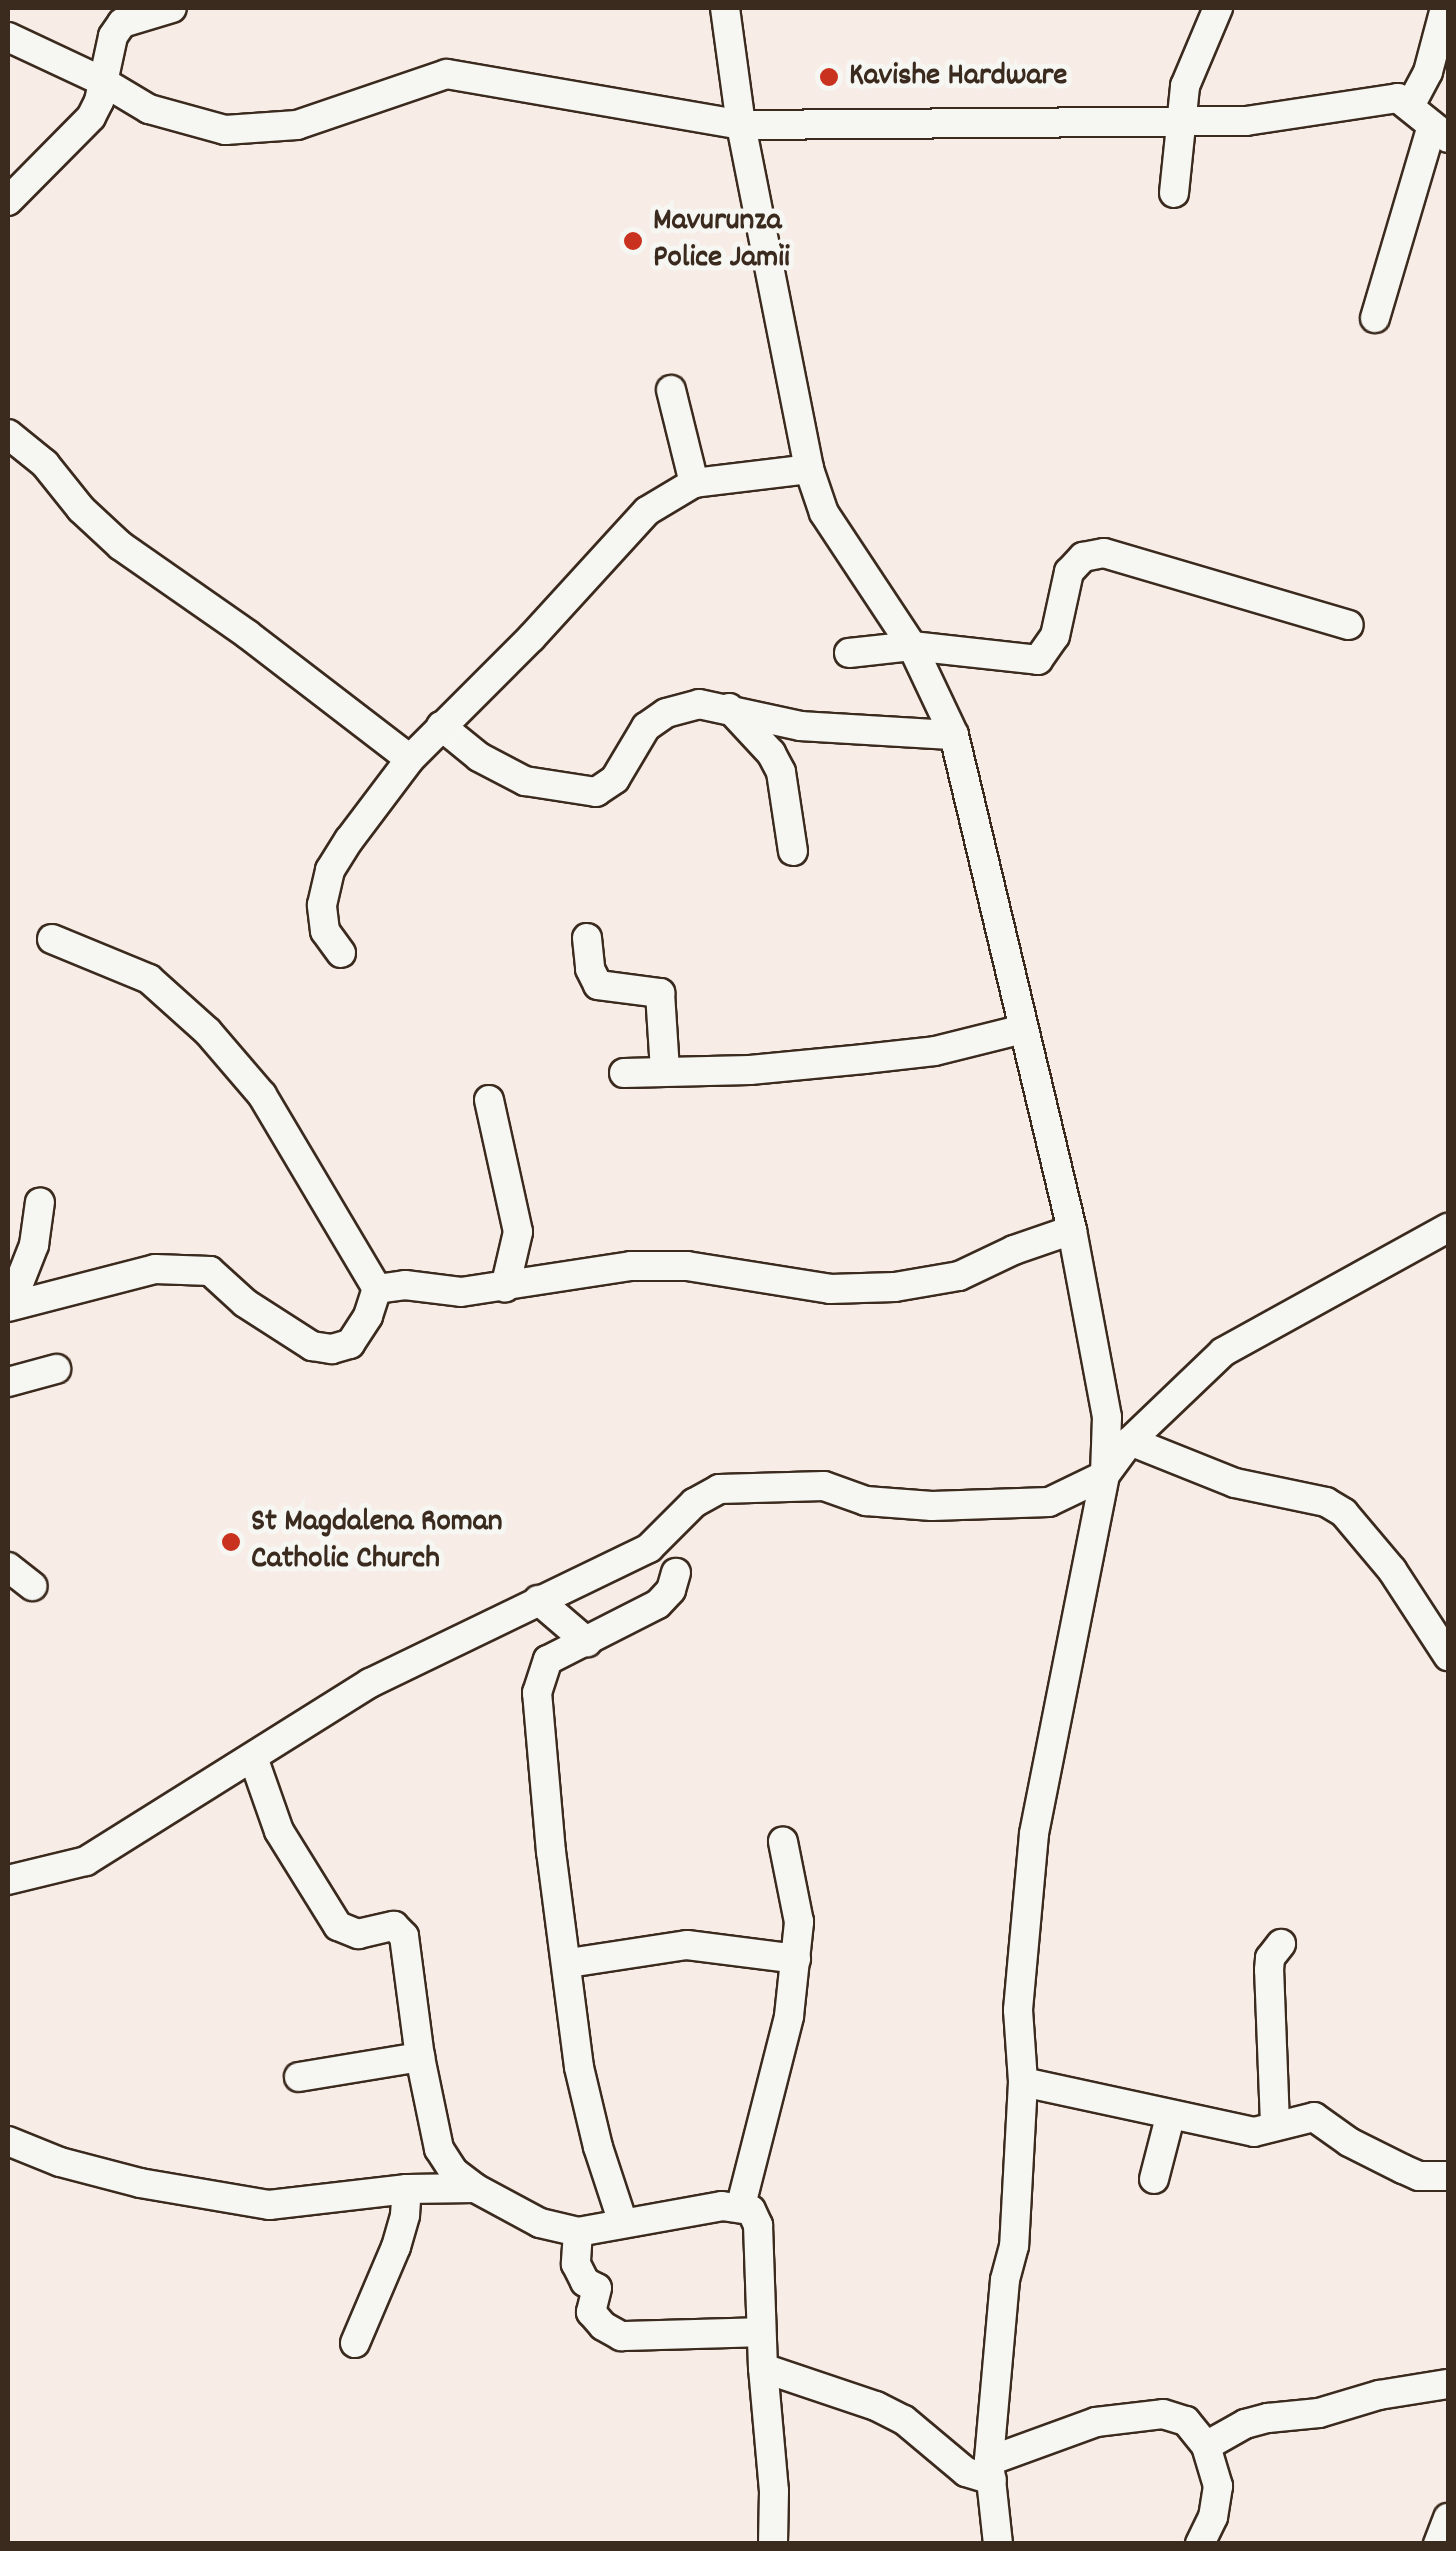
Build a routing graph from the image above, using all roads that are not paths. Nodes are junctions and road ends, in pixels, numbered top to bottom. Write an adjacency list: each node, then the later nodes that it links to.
1 (172, 8): 6 (street)
2 (725, 8): 9 (street)
3 (1218, 8): 8 (street)
4 (1445, 8): 7 (street)
5 (8, 37): 6 (street)
6 (102, 81): 9 (street); 12 (street)
7 (1411, 104): 8 (street); 10 (street)
8 (1181, 121): 9 (street); 11 (street)
9 (741, 125): 16 (street)
10 (1440, 132): 13 (street)
11 (1174, 192)
12 (8, 201)
13 (1375, 318)
14 (671, 390): 17 (street)
15 (8, 434): 26 (street)
16 (809, 469): 17 (street); 19 (street)
17 (694, 484): 22 (street)
18 (1349, 625): 19 (street)
19 (912, 646): 20 (street); 24 (street)
20 (849, 654)
21 (728, 707): 22 (street); 23 (street); 25 (street)
22 (442, 726): 26 (street)
23 (800, 726): 24 (street); 25 (street)
24 (954, 735): 31 (street)
25 (771, 753): 27 (street)
26 (410, 759): 30 (street)
27 (794, 851)
28 (587, 938): 32 (street)
29 (52, 939): 39 (street)
30 (341, 953)
31 (1024, 1029): 32 (street); 37 (street)
32 (665, 1071): 33 (street)
33 (624, 1073)
34 (489, 1100): 38 (street)
35 (40, 1202): 40 (street)
36 (1448, 1228): 43 (street)
37 (1072, 1230): 38 (street); 44 (street)
38 (504, 1288): 39 (street)
39 (377, 1290): 40 (street)
40 (9, 1306)
41 (56, 1370): 42 (street)
42 (8, 1382)
43 (1130, 1441): 44 (street); 50 (street)
44 (1105, 1475): 48 (street); 59 (street)
45 (8, 1567): 47 (street)
46 (676, 1573): 49 (street)
47 (32, 1586)
48 (538, 1600): 49 (street); 51 (street)
49 (586, 1642): 56 (street)
50 (1448, 1656)
51 (254, 1760): 53 (street); 57 (street)
52 (783, 1842): 55 (street)
53 (8, 1880)
54 (1281, 1944): 61 (street)
55 (796, 1959): 56 (street); 67 (street)
56 (569, 1963): 68 (street)
57 (420, 2058): 58 (street); 65 (street)
58 (299, 2078)
59 (1023, 2082): 60 (street); 75 (street)
60 (1170, 2117): 61 (street); 64 (street)
61 (1276, 2124): 63 (street)
62 (8, 2140): 66 (street)
63 (1448, 2176)
64 (1154, 2179)
65 (475, 2188): 66 (street); 69 (street)
66 (406, 2189): 71 (street)
67 (741, 2205): 68 (street); 70 (street)
68 (623, 2224): 69 (street)
69 (578, 2232): 70 (street)
70 (761, 2332): 72 (street)
71 (356, 2343)
72 (763, 2368): 75 (street); 77 (street)
73 (1448, 2384): 74 (street)
74 (1206, 2446): 75 (street); 79 (street)
75 (990, 2471): 78 (street)
76 (1448, 2518): 80 (street)
77 (773, 2544)
78 (998, 2544)
79 (1200, 2544)
80 (1438, 2544)

